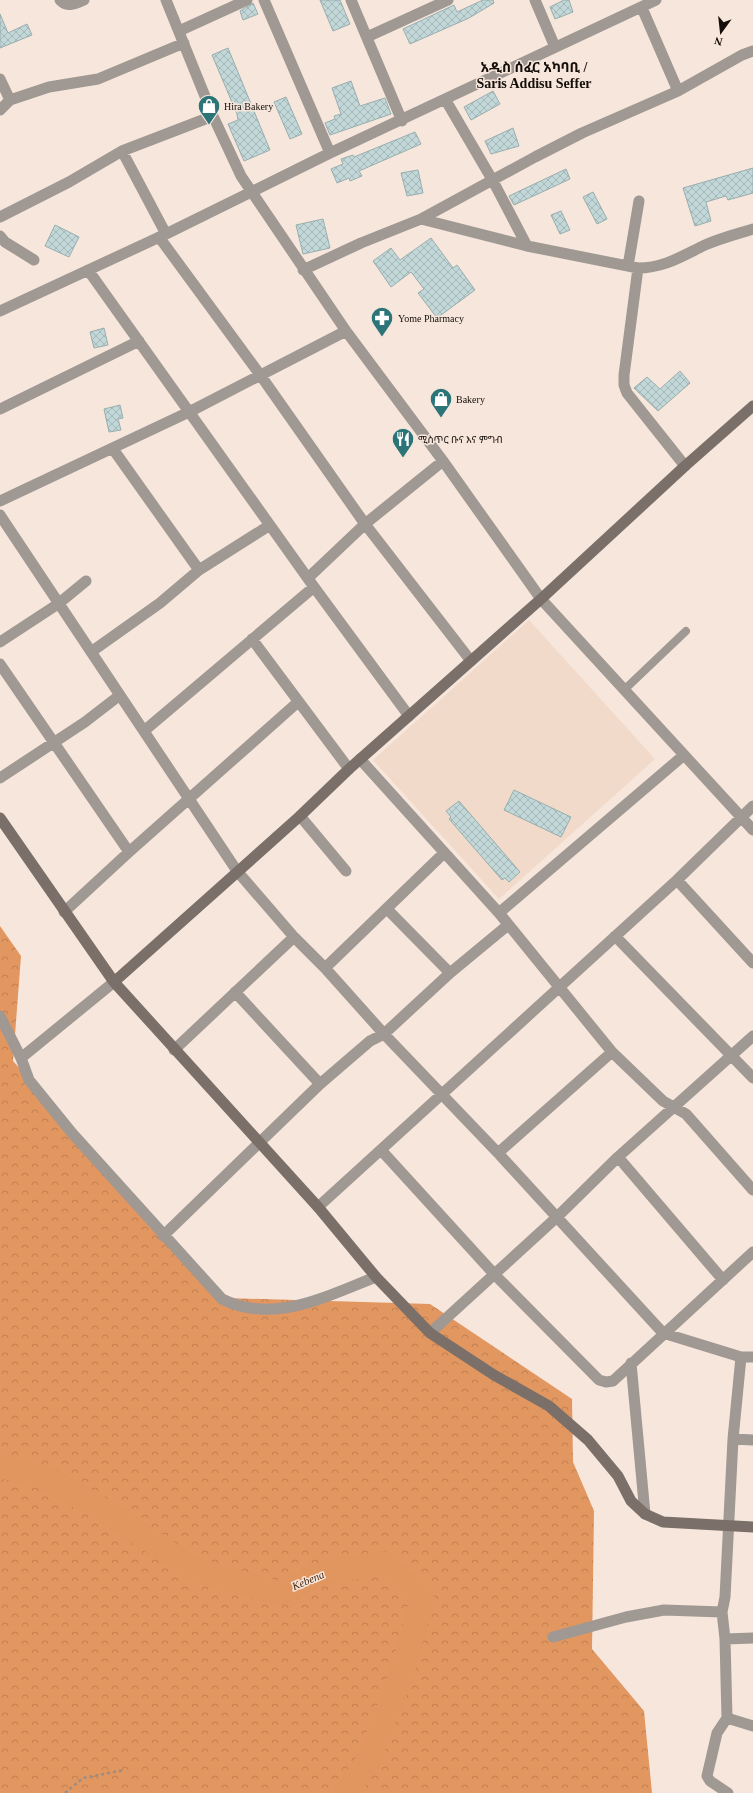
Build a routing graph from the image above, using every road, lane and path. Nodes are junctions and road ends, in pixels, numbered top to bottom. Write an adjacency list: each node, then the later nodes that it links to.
1 (60, 0): 2 (street)
2 (84, 0)
3 (166, 0): 11 (street)
4 (247, 0): 11 (street)
5 (264, 0): 24 (street)
6 (351, 0): 12 (street)
7 (448, 0): 12 (street)
8 (535, 0): 14 (street)
9 (656, 0): 10 (street)
10 (642, 8): 14 (street); 17 (street)
11 (179, 31): 13 (street)
12 (367, 37): 22 (street)
13 (184, 43): 19 (street); 21 (street)
14 (555, 47): 18 (street)
15 (753, 51): 17 (street)
16 (0, 78): 19 (street)
17 (678, 91): 25 (street)
18 (445, 99): 22 (street); 25 (street)
19 (10, 100): 20 (street)
20 (0, 110)
21 (213, 116): 23 (street); 26 (street)
22 (402, 121): 24 (street)
23 (122, 151): 28 (street); 31 (street)
24 (330, 153): 26 (street)
25 (494, 181): 29 (street); 33 (street)
26 (250, 192): 31 (street); 37 (street)
27 (639, 201): 35 (street)
28 (0, 217)
29 (421, 219): 33 (street); 37 (street)
30 (753, 229): 35 (street)
31 (163, 235): 36 (street); 41 (street)
32 (0, 236): 34 (street)
33 (527, 246): 35 (street)
34 (34, 260)
35 (633, 267): 47 (street)
36 (88, 270): 38 (street); 40 (street)
37 (303, 270): 39 (street)
38 (0, 311)
39 (346, 331): 41 (street); 46 (street)
40 (139, 341): 43 (street); 44 (street)
41 (261, 376): 44 (street); 50 (street)
42 (753, 406): 47 (main road)
43 (0, 409)
44 (189, 412): 45 (street); 51 (street)
45 (113, 449): 48 (street); 52 (street)
46 (443, 461): 50 (street); 55 (street)
47 (685, 466): 55 (main road)
48 (0, 501)
49 (0, 515): 56 (street)
50 (365, 524): 54 (street); 61 (street)
51 (270, 525): 52 (street); 54 (street)
52 (199, 570): 60 (street)
53 (86, 581): 56 (street)
54 (311, 582): 58 (street); 66 (street)
55 (541, 599): 61 (main road); 63 (street)
56 (58, 604): 59 (street); 60 (street)
57 (686, 631): 63 (lane)
58 (252, 639): 65 (street); 67 (street)
59 (0, 642)
60 (91, 652): 64 (street)
61 (471, 661): 66 (main road)
62 (0, 664): 68 (street)
63 (624, 690): 69 (street)
64 (120, 695): 67 (street); 68 (street)
65 (298, 702): 71 (street); 73 (street)
66 (409, 716): 70 (main road)
67 (144, 730): 73 (street)
68 (54, 742): 72 (street); 79 (street)
69 (684, 756): 77 (street); 86 (street)
70 (360, 759): 71 (main road); 80 (street)
71 (349, 769): 75 (main road)
72 (0, 778)
73 (189, 798): 79 (street); 82 (street)
74 (753, 806): 77 (street)
75 (300, 816): 81 (street); 82 (main road)
76 (0, 818): 85 (main road)
77 (742, 818): 78 (street); 83 (street)
78 (753, 830)
79 (129, 852): 85 (street)
80 (444, 853): 84 (street); 86 (street)
81 (346, 870)
82 (237, 871): 89 (street); 93 (main road)
83 (677, 880): 88 (street); 90 (street)
84 (387, 909): 91 (street); 92 (street)
85 (64, 912): 93 (main road)
86 (499, 913): 87 (street)
87 (508, 925): 92 (street); 94 (street)
88 (615, 936): 94 (street); 101 (street)
89 (294, 937): 91 (street); 95 (street)
90 (753, 963)
91 (325, 968): 97 (street)
92 (450, 973): 97 (street)
93 (114, 982): 99 (main road); 102 (street)
94 (559, 987): 100 (street); 105 (street)
95 (235, 992): 99 (street); 104 (street)
96 (0, 1016): 102 (street)
97 (384, 1034): 104 (street); 105 (street)
98 (753, 1036): 101 (street)
99 (174, 1050): 107 (main road)
100 (612, 1052): 106 (street); 109 (street)
101 (731, 1057): 103 (street); 106 (street)
102 (21, 1058): 114 (street)
103 (753, 1078)
104 (320, 1084): 107 (street)
105 (442, 1095): 108 (street); 109 (street)
106 (674, 1106): 110 (street); 111 (street)
107 (260, 1142): 112 (main road); 114 (street)
108 (381, 1150): 112 (street); 116 (street)
109 (498, 1153): 113 (street)
110 (618, 1157): 113 (street); 118 (street)
111 (753, 1190)
112 (318, 1207): 117 (main road)
113 (557, 1217): 116 (street); 120 (street)
114 (163, 1236): 117 (street)
115 (753, 1252): 118 (street)
116 (495, 1275): 119 (street); 123 (street)
117 (376, 1277): 119 (main road)
118 (723, 1280): 120 (street)
119 (430, 1333): 126 (main road)
120 (663, 1334): 121 (street); 123 (street)
121 (741, 1357): 122 (street); 124 (street)
122 (753, 1357)
123 (631, 1363): 126 (street)
124 (733, 1439): 125 (street); 127 (street)
125 (753, 1440)
126 (645, 1514): 127 (main road)
127 (730, 1526): 128 (main road); 129 (street)
128 (753, 1527)
129 (722, 1612): 130 (street); 132 (street)
130 (553, 1637)
131 (753, 1638): 132 (street)
132 (725, 1639): 133 (street)
133 (727, 1718): 134 (street); 137 (street)
134 (753, 1726)
135 (124, 1770): 136 (path)
136 (65, 1793)
137 (728, 1793)

